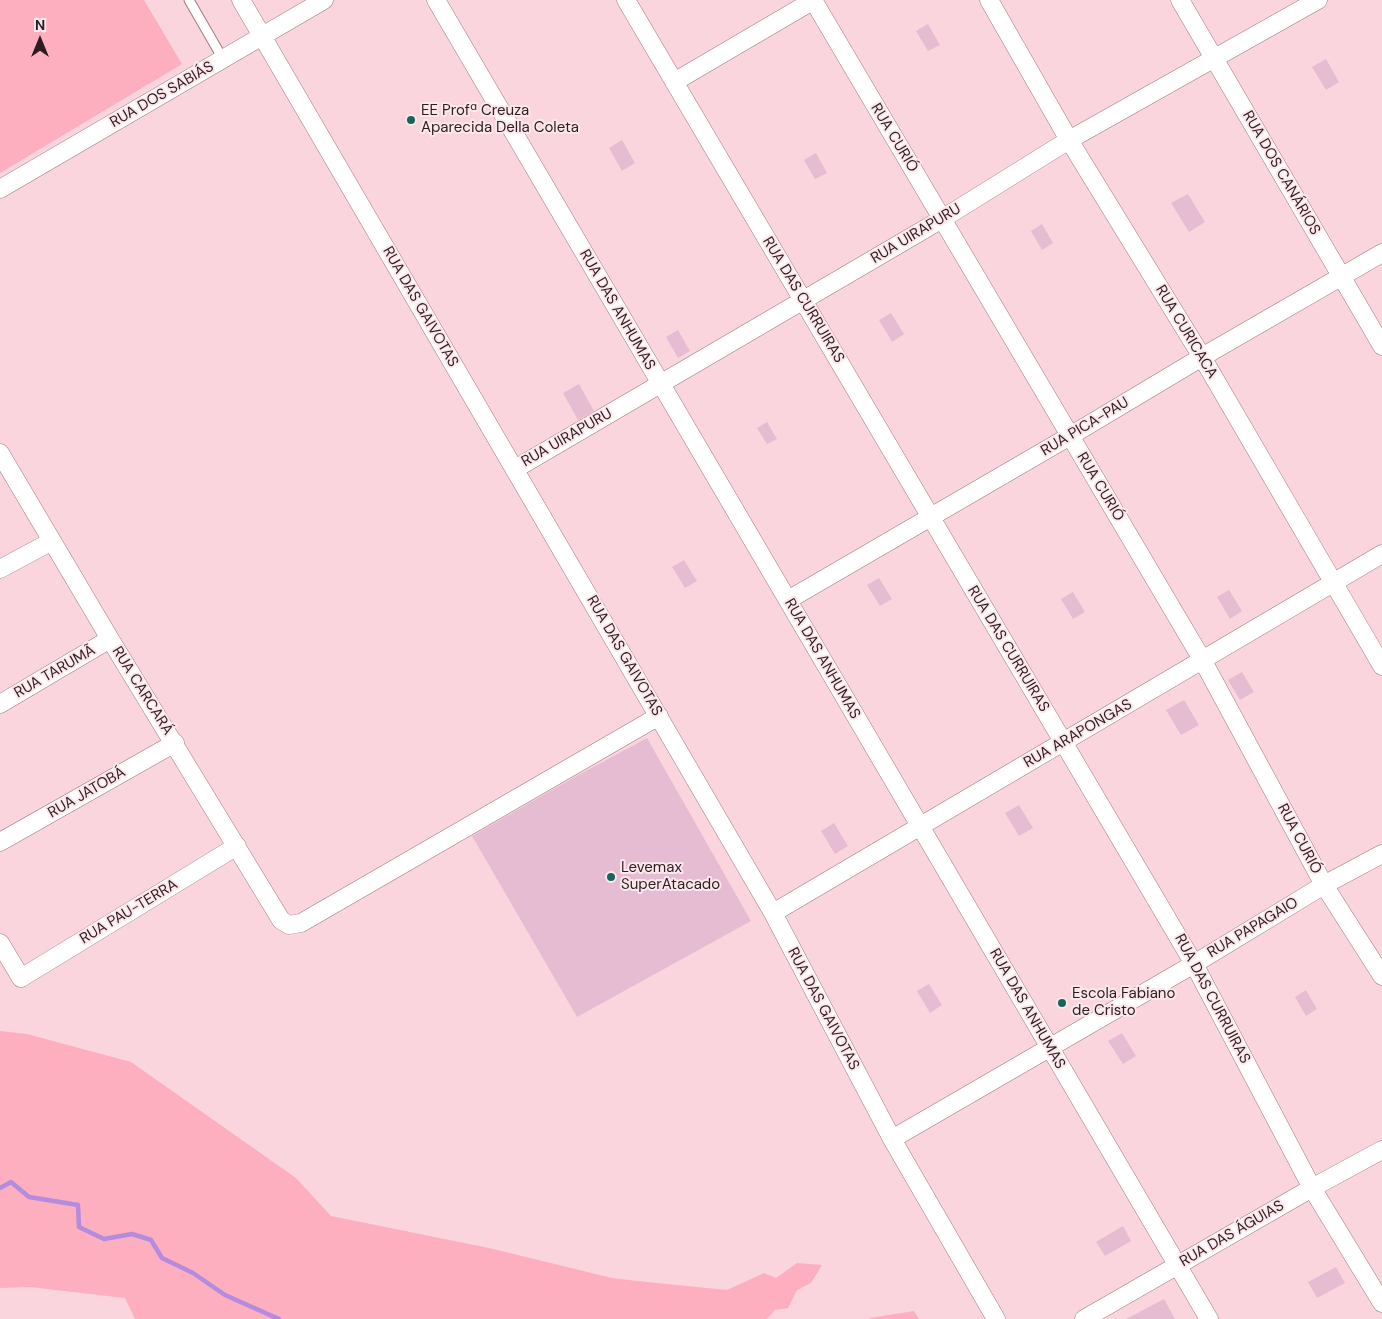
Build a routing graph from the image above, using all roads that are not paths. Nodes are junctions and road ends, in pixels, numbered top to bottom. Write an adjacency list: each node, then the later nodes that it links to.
1 (189, 0): 12 (lane)
2 (241, 0): 10 (street, RUA DAS GAIVOTAS)
3 (324, 0): 10 (street, RUA DOS SABIÁS)
4 (436, 0): 22 (street, RUA DAS ANHUMAS)
5 (626, 0): 13 (street, RUA DAS CURRUIRAS)
6 (814, 0): 13 (street); 16 (street, RUA CURIÓ)
7 (989, 0): 14 (street, RUA CURICACA)
8 (1180, 0): 11 (street, RUA DOS CANÁRIOS)
9 (1318, 0): 11 (street, RUA UIRAPURU)
10 (262, 36): 12 (street, RUA DOS SABIÁS); 25 (street, RUA DAS GAIVOTAS)
11 (1214, 58): 14 (street, RUA UIRAPURU); 18 (street, RUA DOS CANÁRIOS)
12 (223, 59): 15 (street, RUA DOS SABIÁS)
13 (674, 82): 19 (street, RUA DAS CURRUIRAS)
14 (1069, 140): 16 (street, RUA UIRAPURU); 21 (street, RUA CURICACA)
15 (0, 189)
16 (942, 219): 19 (street, RUA UIRAPURU); 23 (street, RUA CURIÓ)
17 (1382, 253): 18 (street, RUA PICA-PAU)
18 (1341, 277): 20 (street, RUA DOS CANÁRIOS); 21 (street, RUA PICA-PAU)
19 (803, 301): 22 (street, RUA UIRAPURU); 26 (street, RUA DAS CURRUIRAS)
20 (1382, 346)
21 (1202, 357): 23 (street, RUA PICA-PAU); 30 (street, RUA CURICACA)
22 (661, 384): 25 (street, RUA UIRAPURU); 31 (street, RUA DAS ANHUMAS)
23 (1070, 436): 26 (street, RUA PICA-PAU); 33 (street, RUA CURIÓ)
24 (0, 453): 27 (street, RUA CARCARÁ)
25 (514, 469): 36 (street, RUA DAS GAIVOTAS)
26 (931, 517): 31 (street, RUA PICA-PAU); 38 (street, RUA DAS CURRUIRAS)
27 (52, 541): 29 (street); 32 (street, RUA CARCARÁ)
28 (1382, 554): 30 (street, RUA ARAPONGAS)
29 (0, 569)
30 (1334, 583): 33 (street, RUA ARAPONGAS); 34 (street, RUA CURICACA)
31 (788, 600): 39 (street, RUA DAS ANHUMAS)
32 (110, 640): 35 (street, RUA TARUMÃ); 37 (street, RUA CARCARÁ)
33 (1203, 661): 38 (street, RUA ARAPONGAS); 43 (street, RUA CURIÓ)
34 (1382, 666)
35 (0, 704)
36 (659, 716): 41 (street, RUA CARCARÁ); 44 (street, RUA DAS GAIVOTAS)
37 (174, 743): 40 (street, RUA JATOBÁ); 41 (street, RUA CARCARÁ)
38 (1064, 743): 39 (street, RUA ARAPONGAS); 46 (street, RUA DAS CURRUIRAS)
39 (921, 827): 44 (street, RUA ARAPONGAS); 48 (street, RUA DAS ANHUMAS)
40 (0, 842)
41 (237, 846): 45 (street, RUA PAU-TERRA)
42 (1382, 854): 43 (street, RUA PAPAGAIO)
43 (1324, 885): 46 (street, RUA PAPAGAIO); 47 (street, RUA CURIÓ)
44 (774, 913): 49 (street, RUA DAS GAIVOTAS)
45 (0, 943)
46 (1194, 964): 48 (street, RUA PAPAGAIO); 51 (street, RUA DAS CURRUIRAS)
47 (1382, 976)
48 (1050, 1047): 49 (street, RUA PAPAGAIO); 52 (street, RUA DAS ANHUMAS)
49 (892, 1139): 54 (street, RUA DAS GAIVOTAS)
50 (1382, 1150): 51 (street, RUA DAS ÁGUIAS)
51 (1312, 1188): 52 (street, RUA DAS ÁGUIAS); 53 (street, RUA DAS CURRUIRAS)
52 (1178, 1265): 55 (street, RUA DAS ÁGUIAS); 56 (street, RUA DAS ANHUMAS)
53 (1382, 1303)
54 (996, 1319)
55 (1084, 1319)
56 (1209, 1319)

